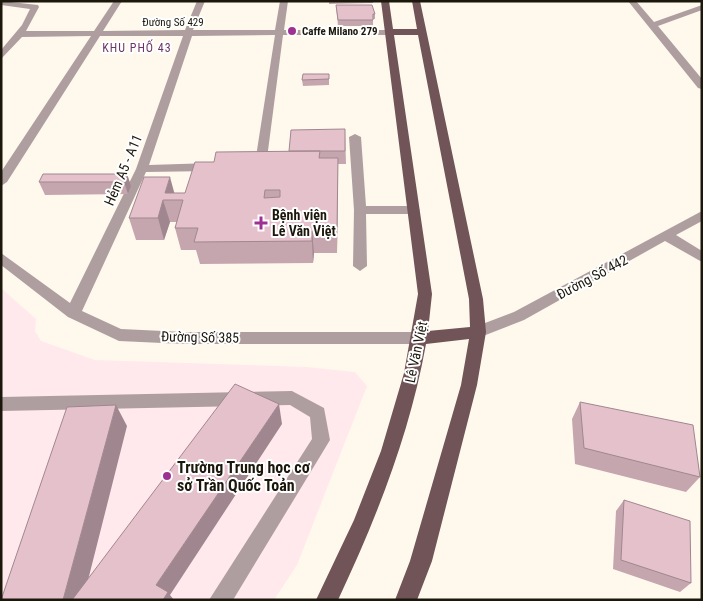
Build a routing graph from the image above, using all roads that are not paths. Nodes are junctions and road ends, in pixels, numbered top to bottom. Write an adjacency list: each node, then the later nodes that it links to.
1 (118, 1): 16 (street)
2 (201, 1): 13 (street, Hẻm A5 - A11)
3 (284, 1): 14 (street)
4 (385, 1): 11 (main road, Lê Văn Việt)
5 (416, 1): 12 (main road)
6 (632, 1): 10 (street)
7 (1, 3): 8 (street)
8 (37, 4): 15 (street)
9 (702, 8): 10 (street)
10 (651, 26): 18 (street)
11 (390, 32): 12 (main road); 14 (street, Đường Số 429); 25 (main road, Lê Văn Việt)
12 (422, 32): 32 (main road)
13 (188, 33): 14 (street, Đường Số 429); 16 (street, Đường Số 429); 22 (street, Hẻm A5 - A11)
14 (279, 33): 20 (street)
15 (20, 34): 16 (street, Đường Số 429); 17 (street)
16 (97, 34): 23 (street)
17 (1, 56)
18 (702, 86)
19 (355, 137): 24 (street)
20 (240, 166)
21 (221, 167): 22 (street)
22 (142, 169): 31 (street, Hẻm A5 - A11)
23 (1, 182)
24 (360, 210): 25 (street); 30 (street)
25 (414, 210): 33 (main road, Lê Văn Việt)
26 (702, 215): 27 (street, Đường Số 442)
27 (667, 236): 29 (street); 32 (street, Đường Số 442)
28 (1, 258): 31 (street, Đường Số 385)
29 (702, 258)
30 (360, 266)
31 (73, 313): 33 (street, Đường Số 385)
32 (478, 332): 33 (main road); 37 (main road)
33 (422, 338): 36 (main road, Lê Văn Việt)
34 (1, 404): 35 (street)
35 (220, 600)
36 (327, 600)
37 (406, 600)

